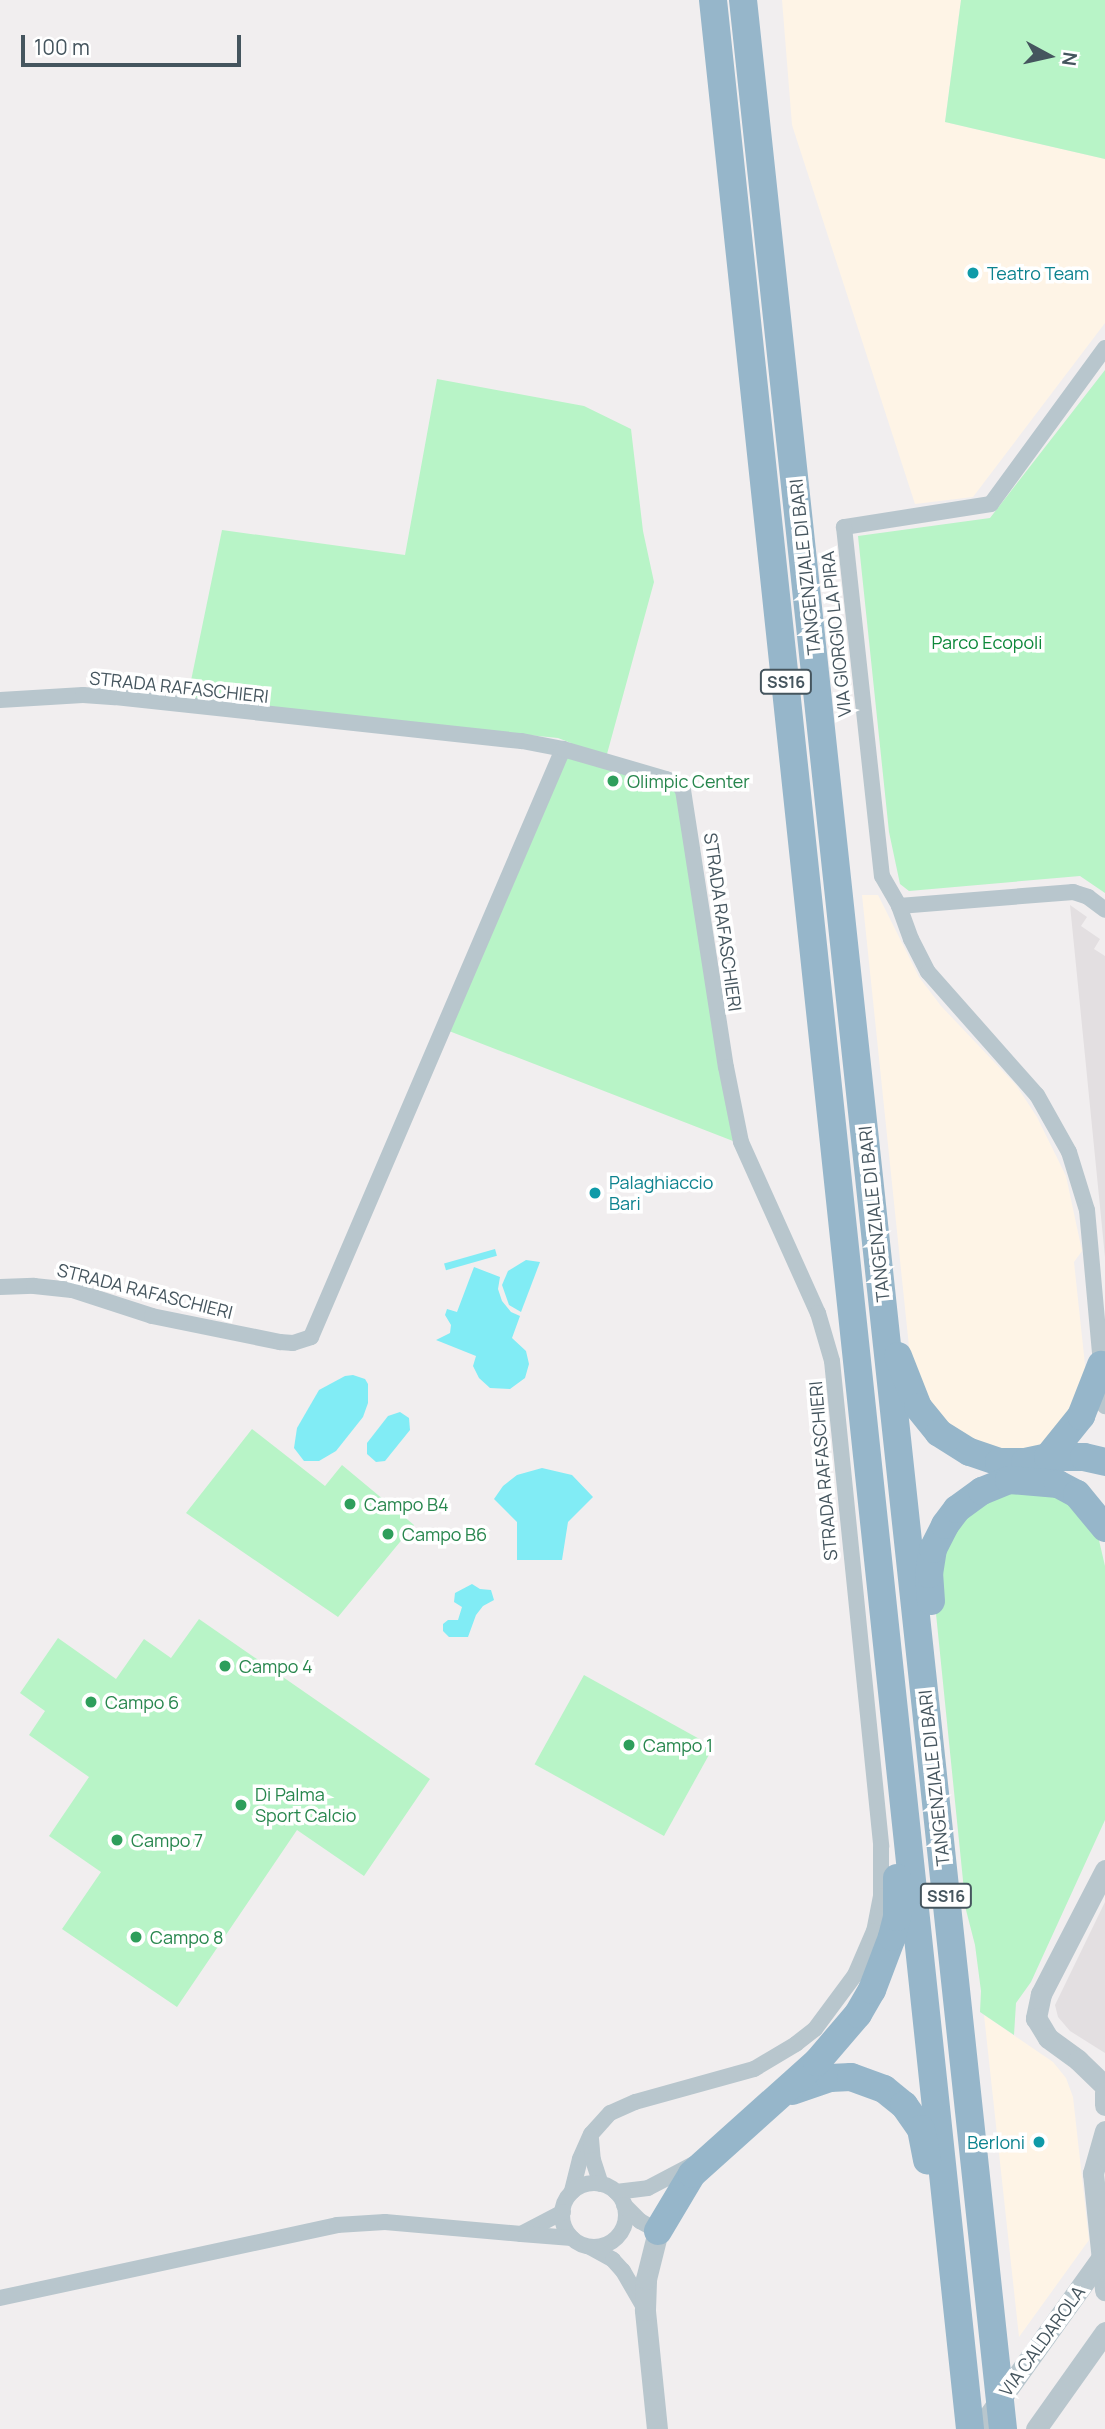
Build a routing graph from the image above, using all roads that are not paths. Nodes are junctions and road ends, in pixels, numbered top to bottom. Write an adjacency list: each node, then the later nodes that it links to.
1 (713, 0): 18 (highway, TANGENZIALE DI BARI / SS16)
2 (743, 0): 9 (highway, TANGENZIALE DI BARI / SS16)
3 (1105, 348): 6 (street, VIA GIORGIO LA PIRA)
4 (0, 701): 5 (street, STRADA RAFASCHIERI)
5 (563, 749): 8 (street, STRADA RAFASCHIERI); 25 (street, STRADA RAFASCHIERI)
6 (899, 906): 7 (street); 10 (street)
7 (1105, 910)
8 (0, 1287)
9 (884, 1319): 12 (highway); 17 (highway, TANGENZIALE DI BARI / SS16)
10 (1101, 1365): 11 (street); 12 (highway)
11 (1105, 1406)
12 (1048, 1457): 13 (highway)
13 (1105, 1462)
14 (1105, 1468): 15 (highway)
15 (1058, 1484): 16 (highway); 17 (highway)
16 (1105, 1528)
17 (931, 1754): 45 (highway, TANGENZIALE DI BARI / SS16)
18 (901, 1757): 22 (highway); 37 (highway, TANGENZIALE DI BARI / SS16)
19 (1105, 1870): 20 (street)
20 (1105, 2086)
21 (1105, 2092): 23 (street)
22 (776, 2098): 26 (highway); 37 (highway)
23 (1105, 2105)
24 (1105, 2131): 38 (street)
25 (592, 2134): 27 (street); 28 (street)
26 (714, 2152): 29 (street); 31 (highway)
27 (601, 2184): 28 (street); 29 (street)
28 (572, 2192): 30 (street)
29 (620, 2199): 31 (street); 33 (street)
30 (562, 2211): 32 (street); 34 (street)
31 (658, 2231): 33 (street); 40 (street)
32 (521, 2234): 34 (street); 39 (street)
33 (619, 2234): 35 (street)
34 (572, 2238): 35 (street)
35 (590, 2246): 40 (street)
36 (1105, 2253): 44 (street, VIA CALDAROLA)
37 (951, 2266): 43 (highway, TANGENZIALE DI BARI / SS16)
38 (1105, 2290)
39 (0, 2298)
40 (645, 2310): 42 (street)
41 (1105, 2333): 46 (street)
42 (657, 2429)
43 (970, 2429)
44 (978, 2429)
45 (1003, 2429)
46 (1036, 2429)

